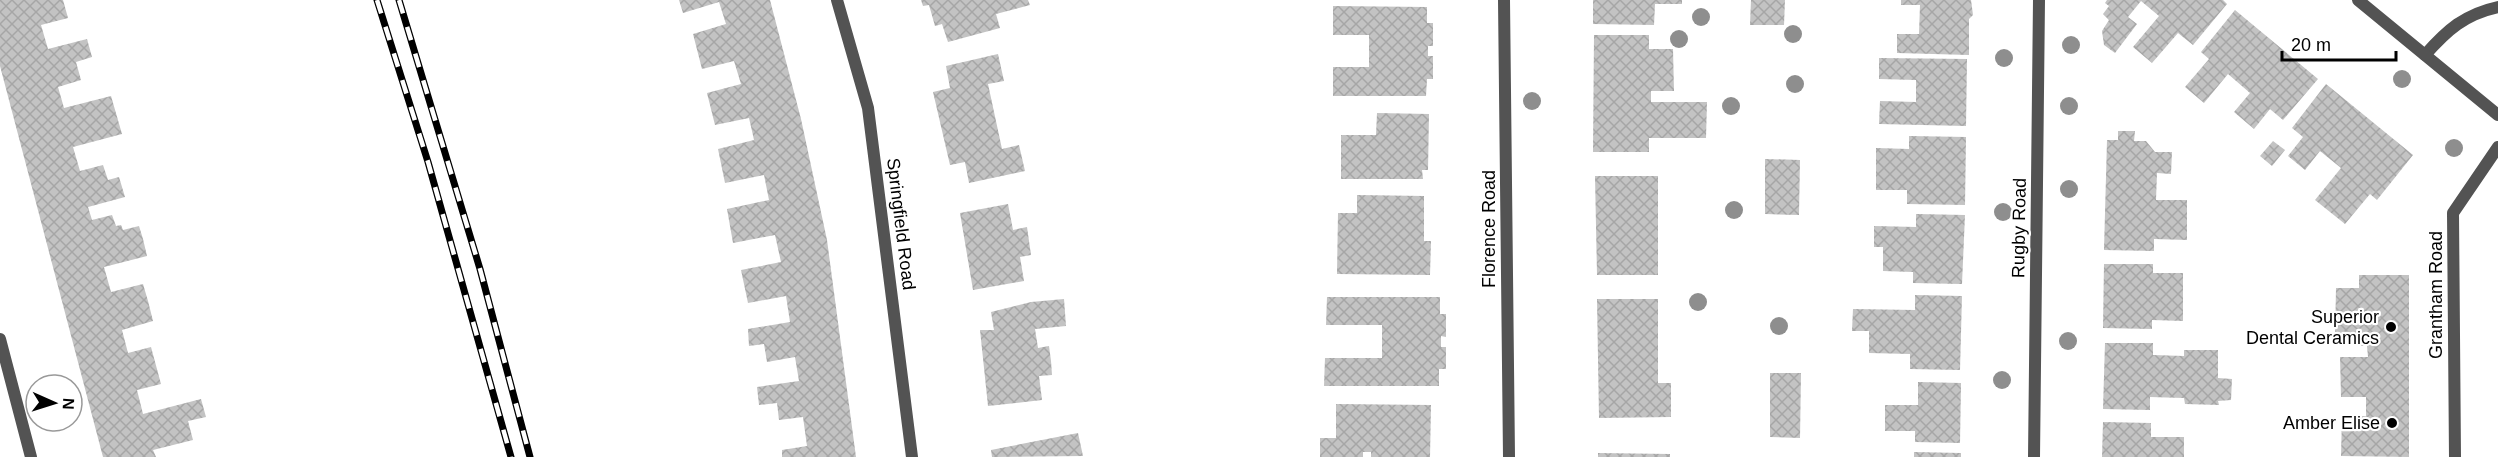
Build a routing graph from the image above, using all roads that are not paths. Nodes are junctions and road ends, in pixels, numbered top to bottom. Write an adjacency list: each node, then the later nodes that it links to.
1 (837, 0): 12 (street, Springfield Road)
2 (1504, 0): 13 (street, Florence Road)
3 (2039, 0): 14 (street, Rugby Road)
4 (2358, 0): 6 (street)
5 (2498, 7): 6 (street)
6 (2426, 55): 7 (street)
7 (2498, 115)
8 (2498, 147): 15 (street, Grantham Road)
9 (0, 339): 10 (street)
10 (4, 374): 11 (street)
11 (31, 457)
12 (912, 457)
13 (1509, 457)
14 (2034, 457)
15 (2455, 457)

